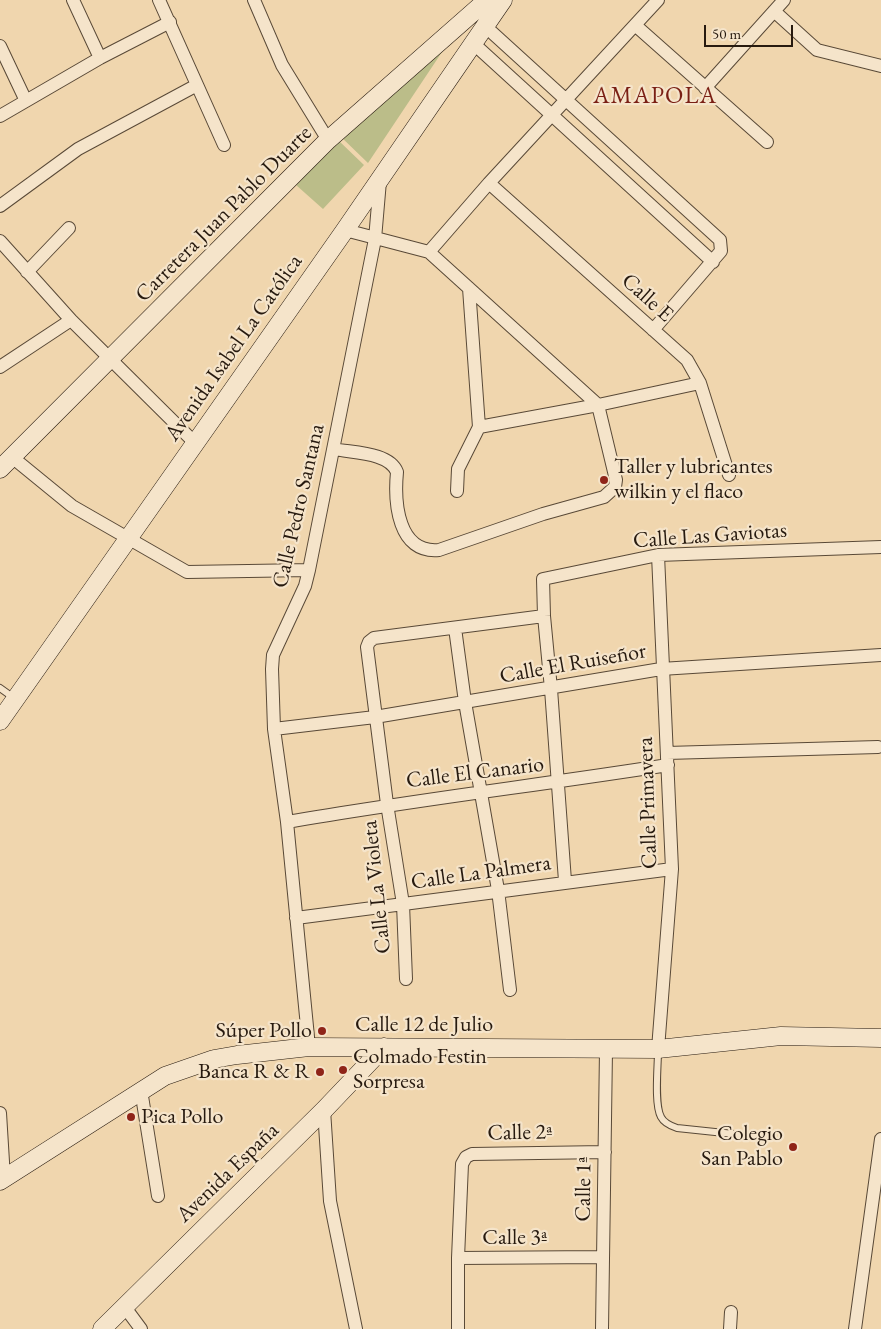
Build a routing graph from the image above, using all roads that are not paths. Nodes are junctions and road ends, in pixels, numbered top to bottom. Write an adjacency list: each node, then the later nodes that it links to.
1 (73, 0): 14 (street)
2 (158, 0): 9 (street)
3 (254, 0): 22 (street)
4 (487, 0): 22 (main road, Carretera Juan Pablo Duarte)
5 (503, 0): 11 (main road, Avenida Isabel La Católica)
6 (658, 0): 10 (street)
7 (784, 0): 8 (street)
8 (774, 11): 15 (street); 17 (street)
9 (170, 22): 14 (street); 16 (street)
10 (635, 25): 17 (street); 18 (street)
11 (486, 27): 12 (main road, Avenida Isabel La Católica); 18 (street)
12 (474, 44): 20 (street); 25 (main road, Avenida Isabel La Católica)
13 (0, 46): 19 (street)
14 (100, 58): 19 (street)
15 (881, 66)
16 (197, 85): 24 (street); 27 (street)
17 (705, 88): 23 (street)
18 (566, 99): 20 (street); 33 (street)
19 (26, 101): 21 (street)
20 (552, 115): 26 (street); 33 (street)
21 (0, 116)
22 (328, 140): 38 (main road, Carretera Juan Pablo Duarte)
23 (767, 142)
24 (224, 145)
25 (380, 179): 29 (main road, Avenida Isabel La Católica); 30 (street, Calle Pedro Santana)
26 (489, 183): 32 (street); 37 (street, Calle E)
27 (0, 206)
28 (69, 228): 34 (street)
29 (344, 230): 30 (street); 43 (main road, Avenida Isabel La Católica)
30 (375, 239): 32 (street); 44 (street, Calle Pedro Santana)
31 (0, 241): 34 (street)
32 (429, 252): 35 (street)
33 (713, 262): 37 (street)
34 (27, 272): 36 (street)
35 (468, 288): 41 (street); 42 (street)
36 (71, 320): 38 (street); 39 (street)
37 (653, 330): 40 (street, Calle E)
38 (110, 360): 43 (street); 45 (main road, Carretera Juan Pablo Duarte)
39 (0, 367)
40 (700, 383): 41 (street); 46 (street, Calle E)
41 (598, 405): 42 (street); 44 (street)
42 (479, 427): 47 (street)
43 (194, 442): 48 (main road, Avenida Isabel La Católica)
44 (334, 449): 51 (street, Calle Pedro Santana)
45 (6, 463): 48 (street)
46 (729, 475)
47 (457, 491)
48 (128, 539): 51 (street); 58 (main road, Avenida Isabel La Católica)
49 (881, 547): 50 (street, Calle Las Gaviotas)
50 (658, 555): 52 (street, Calle Las Gaviotas); 55 (street, Calle Primavera)
51 (309, 570): 62 (street, Calle Pedro Santana)
52 (544, 616): 53 (street); 57 (street)
53 (456, 628): 59 (street); 60 (street, Calle La Violeta)
54 (881, 655): 55 (street, Calle El Ruiseñor)
55 (661, 669): 57 (street, Calle El Ruiseñor); 64 (street, Calle Primavera)
56 (0, 688): 58 (lane)
57 (551, 689): 59 (street, Calle El Ruiseñor); 65 (street)
58 (16, 698): 61 (main road, Avenida Isabel La Católica)
59 (465, 702): 60 (street, Calle El Ruiseñor); 66 (street)
60 (375, 717): 62 (street, Calle El Ruiseñor); 67 (street, Calle La Violeta)
61 (0, 721)
62 (274, 729): 68 (street, Calle Pedro Santana)
63 (878, 747): 64 (street, Calle El Canario)
64 (667, 759): 65 (street, Calle El Canario); 69 (street, Calle Primavera)
65 (557, 783): 66 (street, Calle El Canario); 70 (street)
66 (481, 792): 67 (street, Calle El Canario); 71 (street)
67 (387, 804): 68 (street, Calle El Canario); 72 (street, Calle La Violeta)
68 (287, 822): 73 (street, Calle Pedro Santana)
69 (672, 869): 70 (street, Calle La Palmera); 79 (street, Calle Primavera)
70 (565, 881): 71 (street, Calle La Palmera)
71 (498, 890): 72 (street, Calle La Palmera); 75 (street)
72 (403, 904): 73 (street, Calle La Palmera); 74 (street, Calle La Violeta)
73 (296, 918): 77 (street, Calle Pedro Santana)
74 (406, 979)
75 (510, 990)
76 (881, 1038): 79 (main road, Calle 12 de Julio)
77 (309, 1047): 78 (main road, Calle 12 de Julio); 81 (main road, Calle 12 de Julio)
78 (384, 1047): 80 (main road, Calle 12 de Julio); 82 (main road, Avenida España)
79 (658, 1049): 80 (main road, Calle 12 de Julio); 84 (lane)
80 (606, 1050): 86 (street, Calle 1ª)
81 (142, 1090): 87 (main road, Calle 12 de Julio); 88 (street)
82 (324, 1110): 91 (main road, Avenida España); 95 (street)
83 (0, 1113): 87 (street)
84 (753, 1136)
85 (881, 1139): 99 (street)
86 (604, 1152): 89 (street, Calle 1ª); 90 (street, Calle 2ª)
87 (2, 1179)
88 (158, 1196)
89 (603, 1257): 90 (street, Calle 3ª); 97 (street, Calle 1ª)
90 (458, 1258): 96 (street)
91 (124, 1306): 93 (main road, Avenida España); 94 (street)
92 (731, 1312): 98 (street)
93 (102, 1329)
94 (141, 1329)
95 (356, 1329)
96 (458, 1329)
97 (602, 1329)
98 (730, 1329)
99 (855, 1329)

